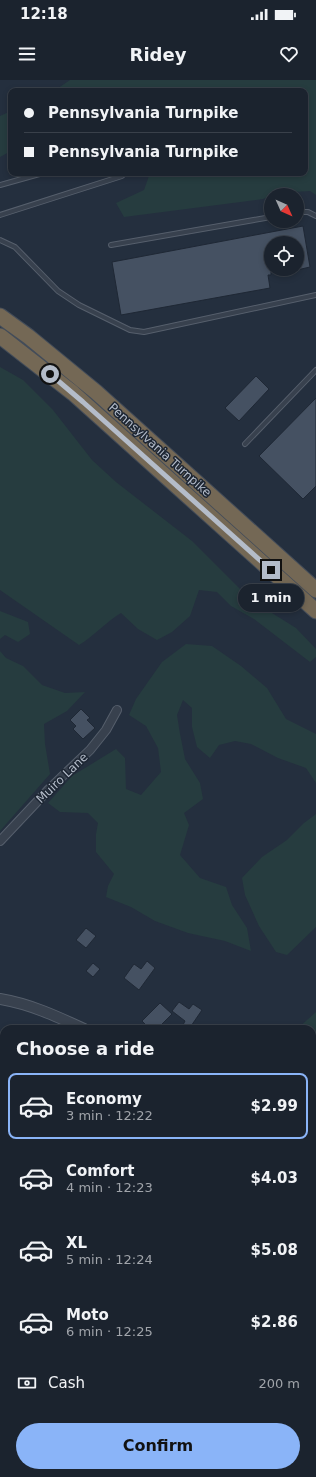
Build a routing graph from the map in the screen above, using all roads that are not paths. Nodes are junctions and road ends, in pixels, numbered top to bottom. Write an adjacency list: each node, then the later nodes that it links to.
1 (32, 176): 3 (lane)
2 (122, 176): 5 (lane)
3 (0, 185)
4 (304, 212): 6 (lane)
5 (0, 215)
6 (316, 216)
7 (264, 218): 9 (lane)
8 (0, 240): 10 (lane)
9 (111, 245)
10 (316, 295)
11 (0, 316): 15 (highway, Pennsylvania Turnpike)
12 (0, 336): 16 (highway, Pennsylvania Turnpike)
13 (316, 370): 14 (lane)
14 (245, 444)
15 (316, 590)
16 (316, 611)
17 (117, 710): 18 (street, Muiro Lane)
18 (0, 841)
19 (0, 999): 20 (street)
20 (75, 1025)

